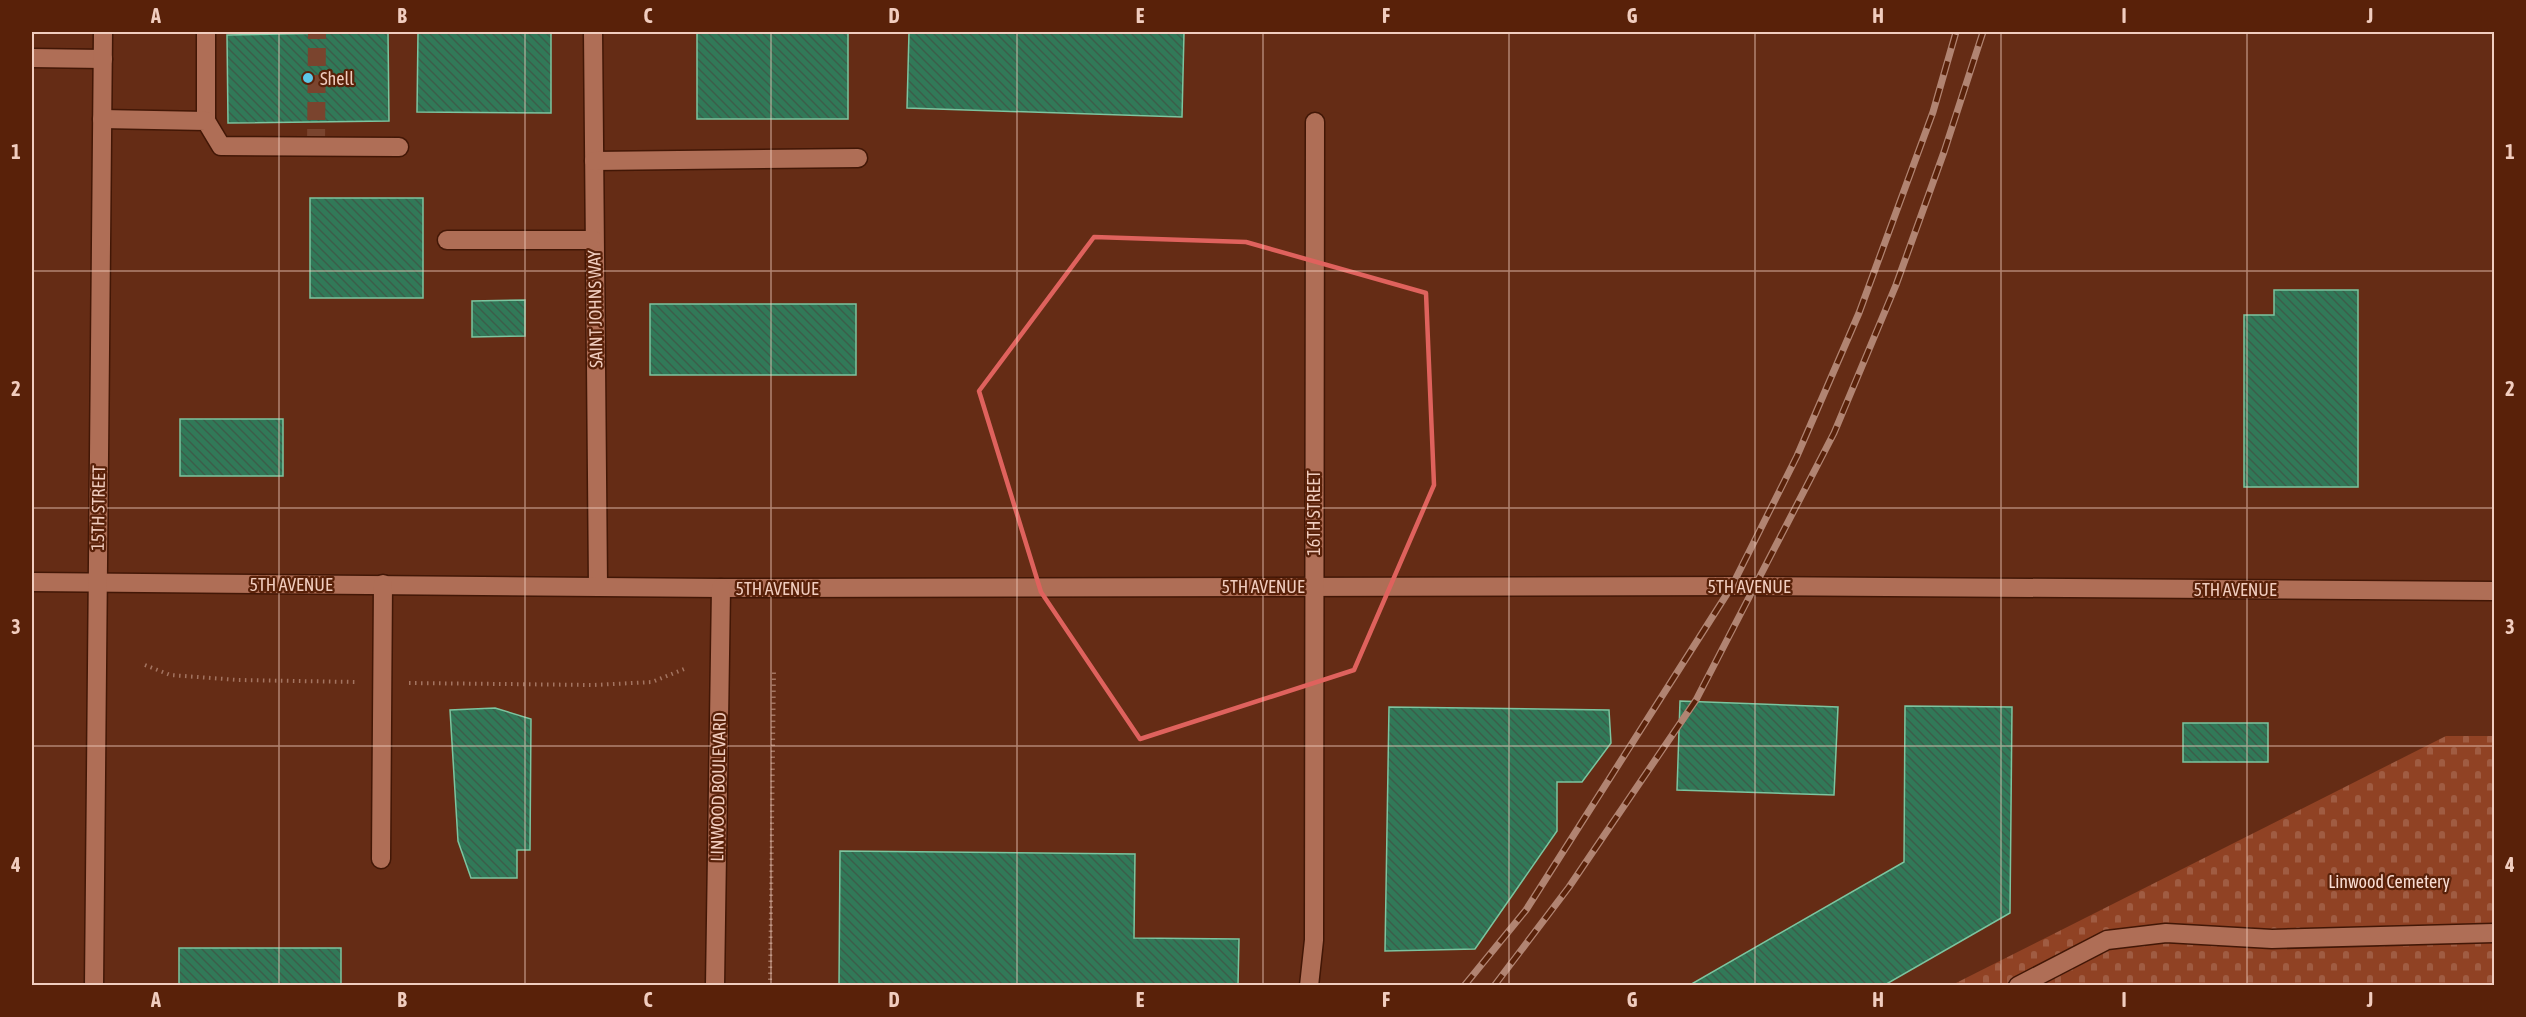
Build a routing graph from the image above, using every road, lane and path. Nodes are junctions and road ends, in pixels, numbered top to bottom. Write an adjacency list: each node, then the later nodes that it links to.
1 (103, 32): 5 (street, 15TH STREET)
2 (206, 32): 7 (street)
3 (593, 32): 11 (street, SAINT JOHNS WAY)
4 (32, 58): 5 (street)
5 (103, 59): 6 (street, 15TH STREET)
6 (102, 119): 7 (street); 15 (street, 15TH STREET)
7 (206, 121): 9 (street)
8 (1315, 122): 18 (street, 16TH STREET)
9 (399, 147)
10 (858, 158): 11 (street)
11 (594, 161): 13 (street, SAINT JOHNS WAY)
12 (447, 240): 13 (street)
13 (594, 240): 17 (street, SAINT JOHNS WAY)
14 (32, 582): 15 (street, 5TH AVENUE)
15 (97, 583): 16 (street, 5TH AVENUE); 27 (street, 15TH STREET)
16 (382, 584): 17 (street, 5TH AVENUE); 24 (street)
17 (598, 586): 19 (street, 5TH AVENUE)
18 (1312, 586): 19 (street, 5TH AVENUE); 20 (street, 5TH AVENUE); 30 (street, 16TH STREET)
19 (721, 588): 28 (street, LINWOOD BOULEVARD)
20 (2494, 591)
21 (145, 665): 24 (path)
22 (684, 669): 24 (path)
23 (774, 669): 29 (path)
24 (381, 682): 25 (street)
25 (381, 859)
26 (2494, 933): 31 (street)
27 (94, 986)
28 (715, 986)
29 (770, 986)
30 (1309, 986)
31 (2018, 986)

